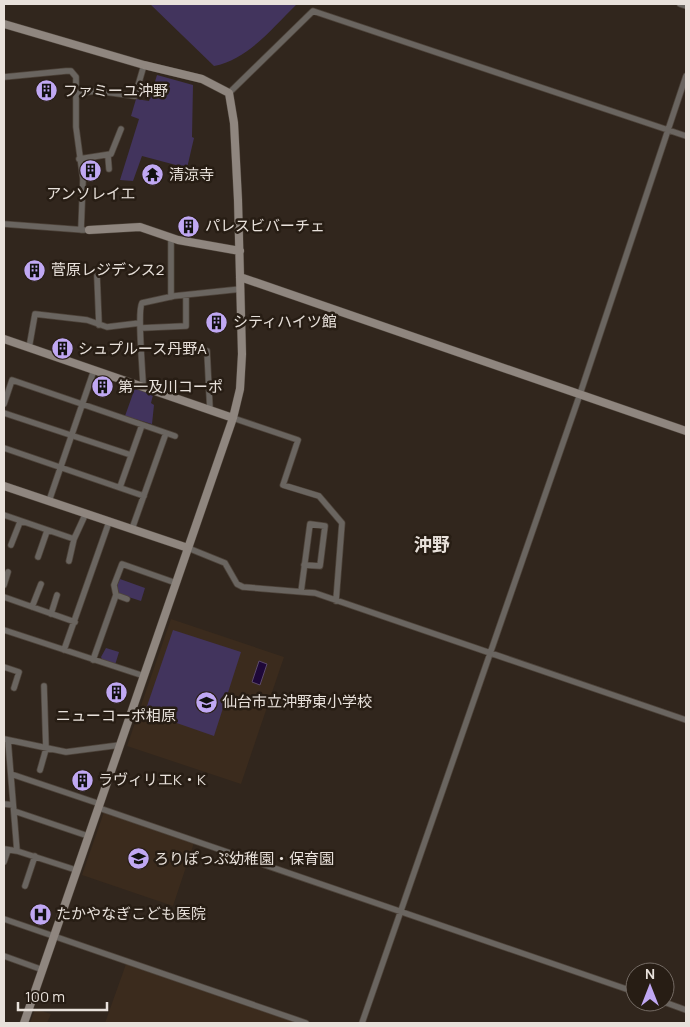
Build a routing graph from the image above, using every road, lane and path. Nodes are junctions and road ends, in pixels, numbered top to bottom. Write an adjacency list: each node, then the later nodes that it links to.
1 (680, 4): 2 (street)
2 (686, 6)
3 (4, 24): 4 (street)
4 (144, 66): 7 (street); 8 (street)
5 (686, 76): 10 (street)
6 (4, 77): 7 (street)
7 (77, 93): 13 (street)
8 (229, 93): 10 (street); 18 (street)
9 (121, 129): 12 (street)
10 (668, 130): 11 (street); 31 (street)
11 (686, 136)
12 (108, 156): 13 (street); 14 (street)
13 (79, 159): 16 (street)
14 (109, 169)
15 (4, 224): 16 (street)
16 (85, 230): 17 (street)
17 (171, 237): 18 (street); 22 (street)
18 (240, 251): 20 (street)
19 (97, 276): 24 (street)
20 (240, 277): 21 (street); 31 (street)
21 (241, 289): 23 (street); 36 (street)
22 (171, 296): 23 (street); 25 (street)
23 (186, 296): 25 (street)
24 (99, 325): 25 (street); 27 (street)
25 (141, 326): 30 (street)
26 (4, 339): 27 (street)
27 (29, 348): 29 (street)
28 (207, 351): 34 (street)
29 (94, 370): 30 (street); 33 (street)
30 (143, 386): 34 (street)
31 (580, 394): 38 (street); 76 (street)
32 (4, 404): 33 (street)
33 (82, 404): 37 (street); 40 (street)
34 (210, 410): 36 (street)
35 (4, 413): 40 (street)
36 (233, 418): 57 (street); 70 (street)
37 (142, 425): 39 (street); 43 (street)
38 (686, 431)
39 (166, 433): 41 (street); 47 (street)
40 (73, 436): 43 (street); 44 (street)
41 (175, 436)
42 (4, 448): 44 (street)
43 (131, 456): 46 (street)
44 (61, 468): 46 (street); 48 (street)
45 (4, 486): 48 (street)
46 (120, 487): 47 (street)
47 (144, 496): 53 (street)
48 (49, 501): 49 (street)
49 (86, 513): 52 (street); 55 (street)
50 (4, 516): 51 (street)
51 (20, 522): 54 (street); 56 (street)
52 (109, 522): 53 (street); 73 (street)
53 (132, 529): 57 (street)
54 (47, 531): 55 (street); 58 (street)
55 (74, 539): 59 (street)
56 (11, 545)
57 (188, 548): 62 (street); 65 (street)
58 (38, 557)
59 (69, 561)
60 (304, 564): 60 (street); 65 (street)
61 (8, 572): 64 (street)
62 (176, 582): 67 (street); 79 (street)
63 (41, 584): 71 (street)
64 (4, 585)
65 (300, 592): 70 (street)
66 (57, 595): 72 (street)
67 (116, 595): 69 (street); 77 (street)
68 (4, 597): 71 (street)
69 (128, 599)
70 (336, 601): 76 (street)
71 (32, 607): 72 (street)
72 (52, 614): 73 (street)
73 (75, 622): 75 (street)
74 (4, 630): 75 (street)
75 (64, 650): 77 (street)
76 (491, 652): 82 (street); 98 (street)
77 (93, 660): 79 (street)
78 (4, 667): 81 (street)
79 (144, 676): 84 (street)
80 (44, 686): 85 (street)
81 (14, 688)
82 (686, 720)
83 (6, 740): 85 (street); 87 (street)
84 (120, 745): 85 (street); 89 (street)
85 (46, 749): 86 (street)
86 (40, 770)
87 (11, 774): 89 (street); 90 (street)
88 (4, 804): 90 (street)
89 (99, 806): 91 (street); 98 (street)
90 (14, 808): 91 (street); 93 (street)
91 (88, 836): 96 (street)
92 (6, 850): 93 (street); 95 (street)
93 (17, 850): 94 (street)
94 (35, 856): 96 (street); 97 (street)
95 (4, 862)
96 (76, 870): 100 (street)
97 (25, 886)
98 (401, 911): 103 (street); 106 (street)
99 (4, 919): 100 (street)
100 (54, 936): 102 (street); 105 (street)
101 (4, 956): 102 (street)
102 (43, 970): 104 (street)
103 (625, 989)
104 (24, 1023)
105 (306, 1023)
106 (362, 1023)

